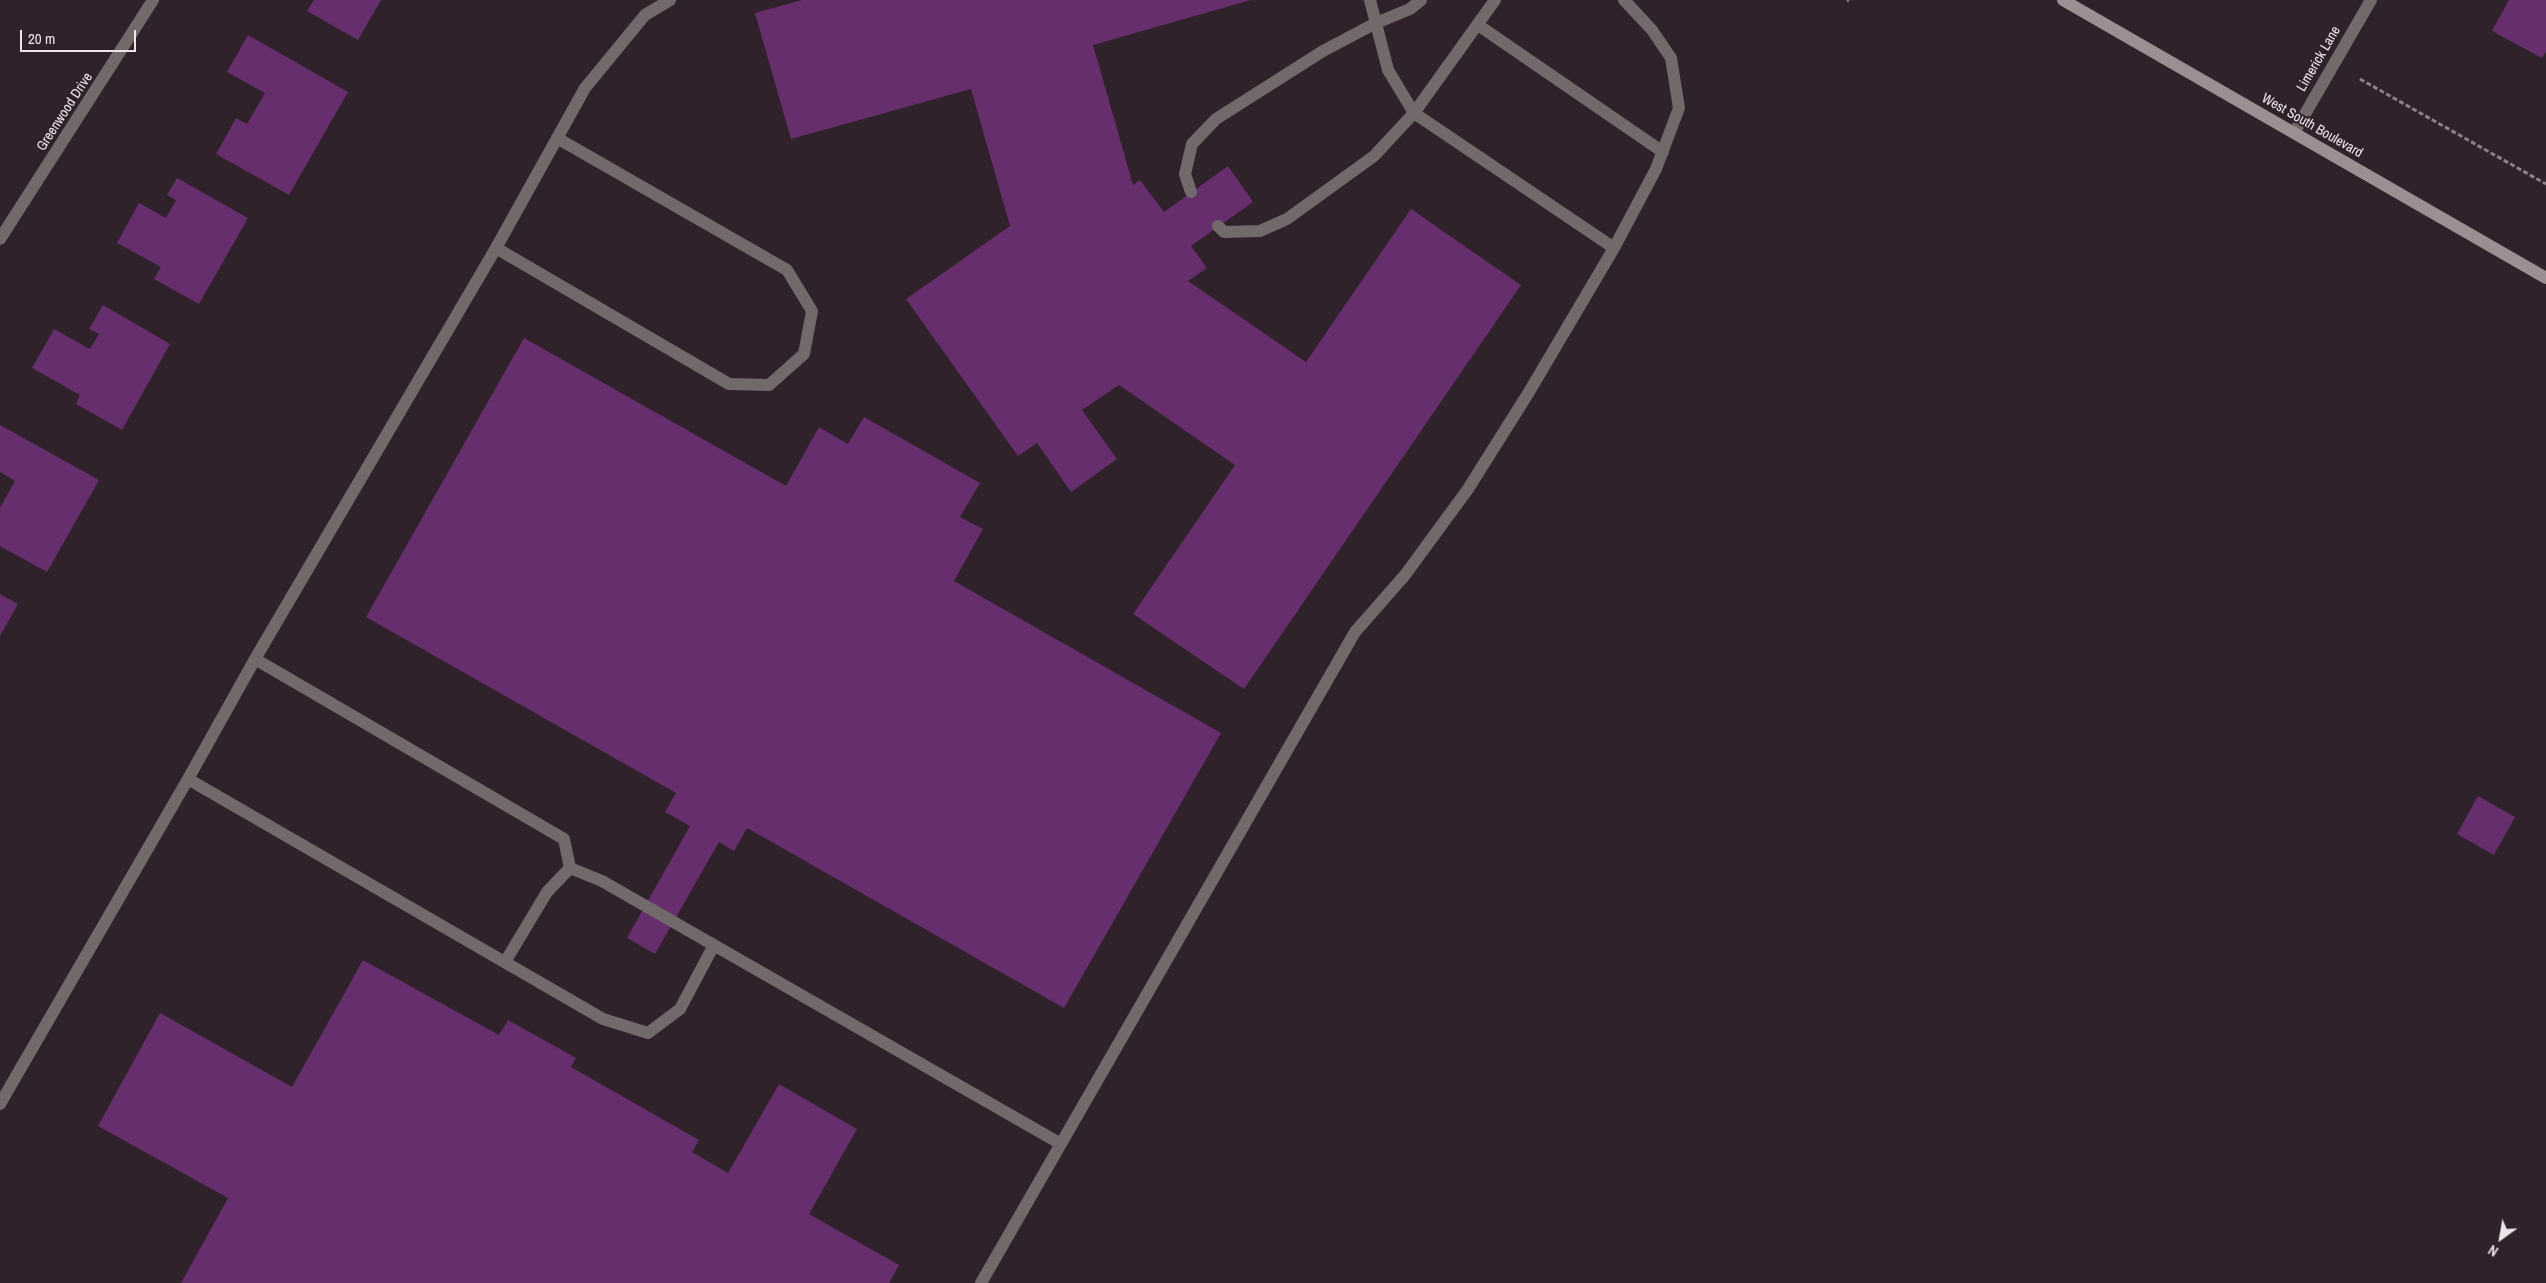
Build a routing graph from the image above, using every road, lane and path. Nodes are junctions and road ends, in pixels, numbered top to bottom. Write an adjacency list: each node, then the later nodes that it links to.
1 (153, 0): 19 (street, Greenwood Drive)
2 (1370, 0): 9 (street)
3 (1421, 0): 9 (street)
4 (1495, 0): 10 (street)
5 (1624, 0): 15 (street)
6 (2063, 0): 13 (main road, West South Boulevard)
7 (2371, 0): 13 (street, Limerick Lane)
8 (661, 2): 14 (street)
9 (1376, 23): 12 (street); 17 (street)
10 (1478, 25): 12 (street); 15 (street)
11 (2360, 79): 16 (path)
12 (1414, 113): 18 (street); 21 (street)
13 (2294, 133): 22 (main road, West South Boulevard)
14 (557, 138): 20 (street); 20 (street)
15 (1663, 152): 21 (street)
16 (2546, 184)
17 (1191, 192)
18 (1218, 226)
19 (0, 239)
20 (496, 248): 23 (street)
21 (1614, 248): 29 (street)
22 (2546, 278)
23 (255, 660): 24 (street); 25 (street)
24 (188, 780): 27 (street); 28 (street)
25 (570, 868): 26 (street); 27 (street)
26 (714, 946): 27 (street); 29 (street)
27 (505, 962)
28 (0, 1104)
29 (1061, 1144): 30 (street)
30 (981, 1283)

